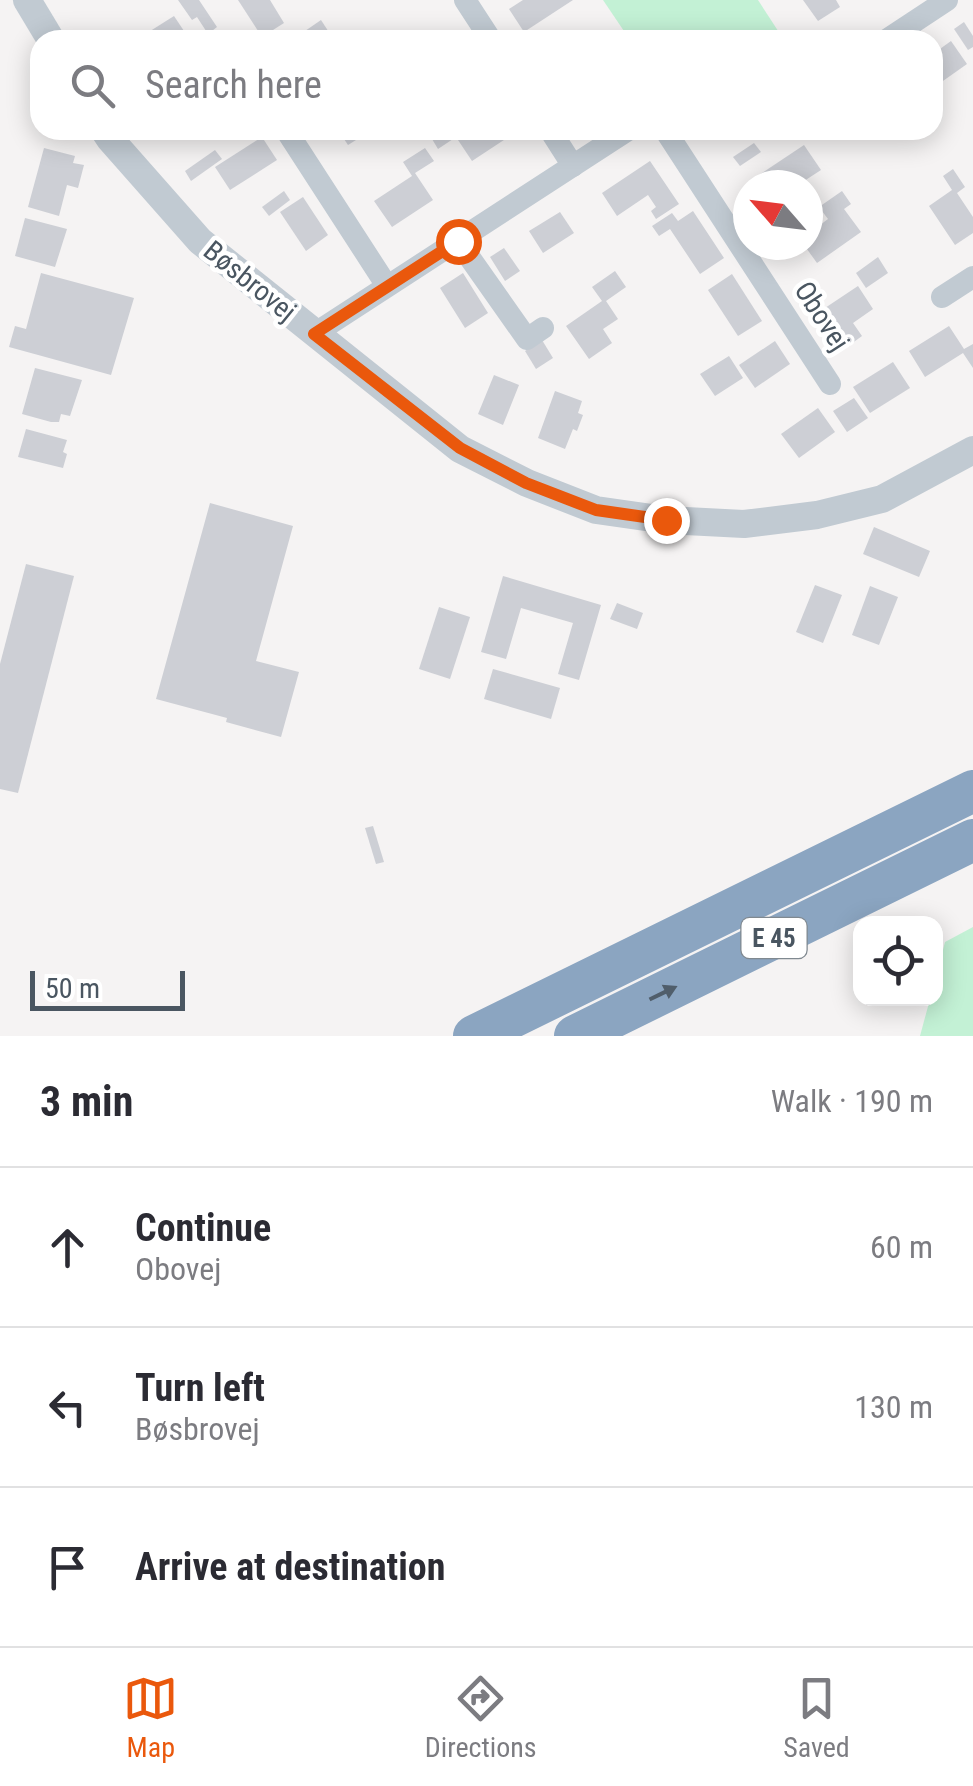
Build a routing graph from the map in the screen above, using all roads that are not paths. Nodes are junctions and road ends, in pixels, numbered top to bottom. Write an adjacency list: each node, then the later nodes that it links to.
1 (27, 0): 4 (street)
2 (466, 0): 5 (street)
3 (947, 0): 6 (street)
4 (45, 30)
5 (485, 30)
6 (902, 30)
7 (113, 140): 18 (street, Bøsbrovej)
8 (293, 140): 15 (street)
9 (556, 140): 12 (street)
10 (613, 140): 12 (street)
11 (672, 140): 19 (street, Obovej)
12 (573, 166): 13 (street)
13 (458, 241): 15 (street); 17 (street)
14 (973, 278): 16 (street)
15 (388, 286): 18 (street)
16 (942, 297)
17 (544, 328)
18 (314, 334): 20 (street, Bøsbrovej)
19 (830, 384)
20 (973, 450)
21 (973, 770): 24 (highway)
22 (973, 790): 24 (highway, E 45)
23 (973, 840): 26 (highway, E 45, one-way to 23)
24 (628, 960): 25 (highway, E 45)
25 (474, 1036)
26 (575, 1036)

